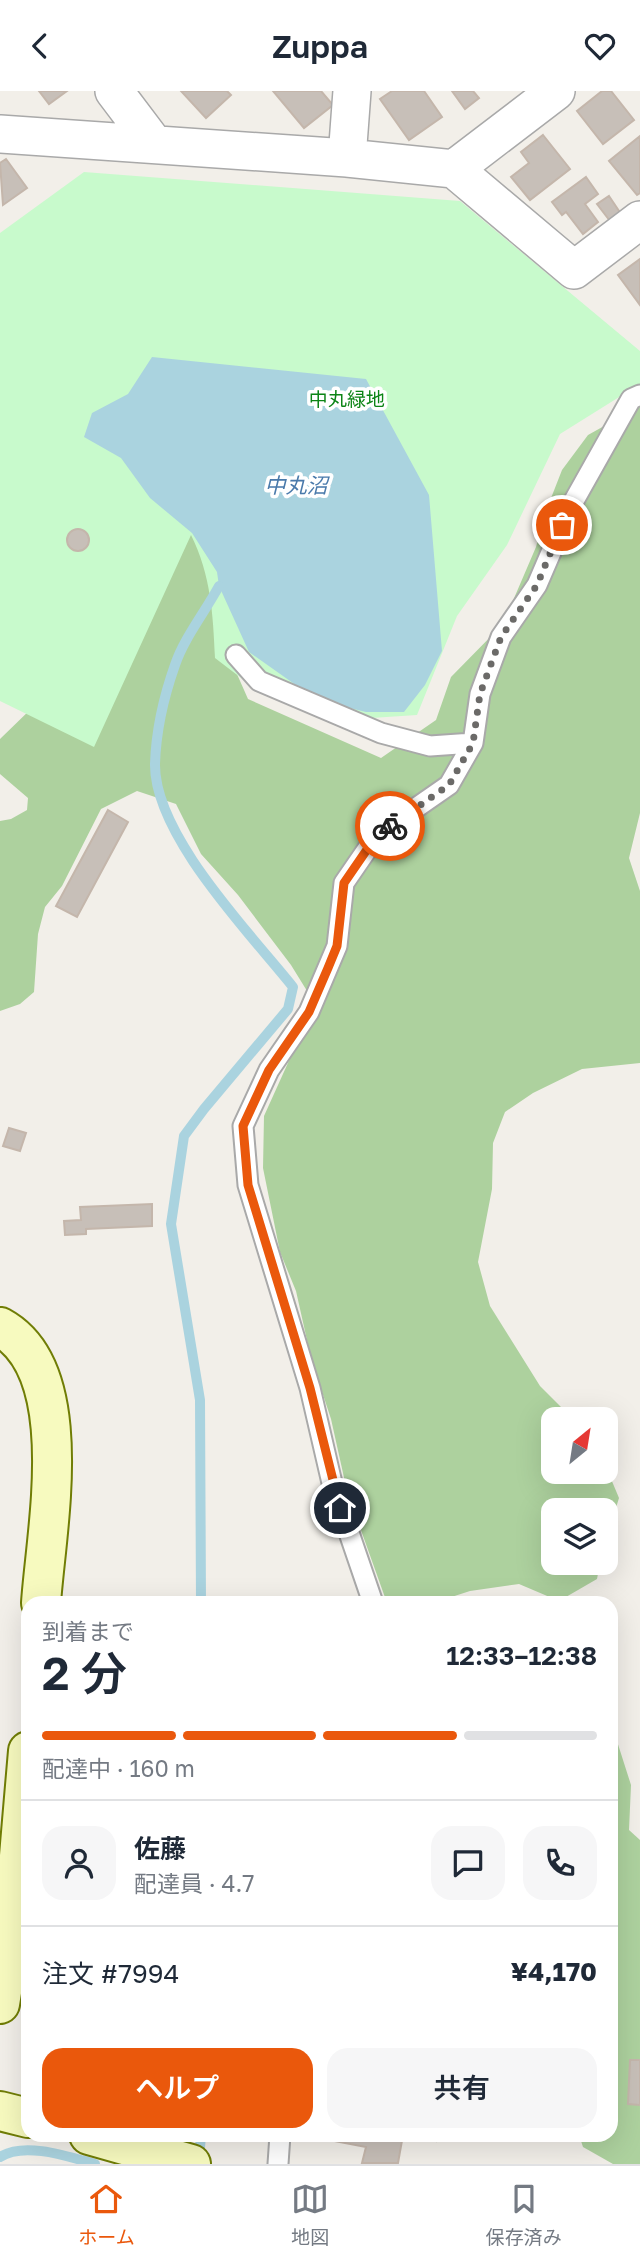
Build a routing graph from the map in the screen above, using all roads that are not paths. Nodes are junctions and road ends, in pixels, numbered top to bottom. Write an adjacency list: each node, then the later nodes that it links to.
1 (114, 91): 5 (street)
2 (352, 91): 6 (street)
3 (556, 91): 7 (street)
4 (0, 134): 5 (street)
5 (154, 144): 6 (street)
6 (347, 158): 7 (street)
7 (454, 169): 8 (street)
8 (640, 220)
9 (640, 395): 11 (lane)
10 (236, 655): 11 (lane)
11 (473, 743): 14 (lane)
12 (0, 1327): 13 (street)
13 (42, 1596)
14 (371, 1596)
15 (21, 1833): 16 (street)
16 (0, 2004)
17 (0, 2111): 18 (street)
18 (21, 2116)
19 (114, 2142): 21 (street)
20 (280, 2142): 22 (lane)
21 (191, 2164)
22 (278, 2164)

